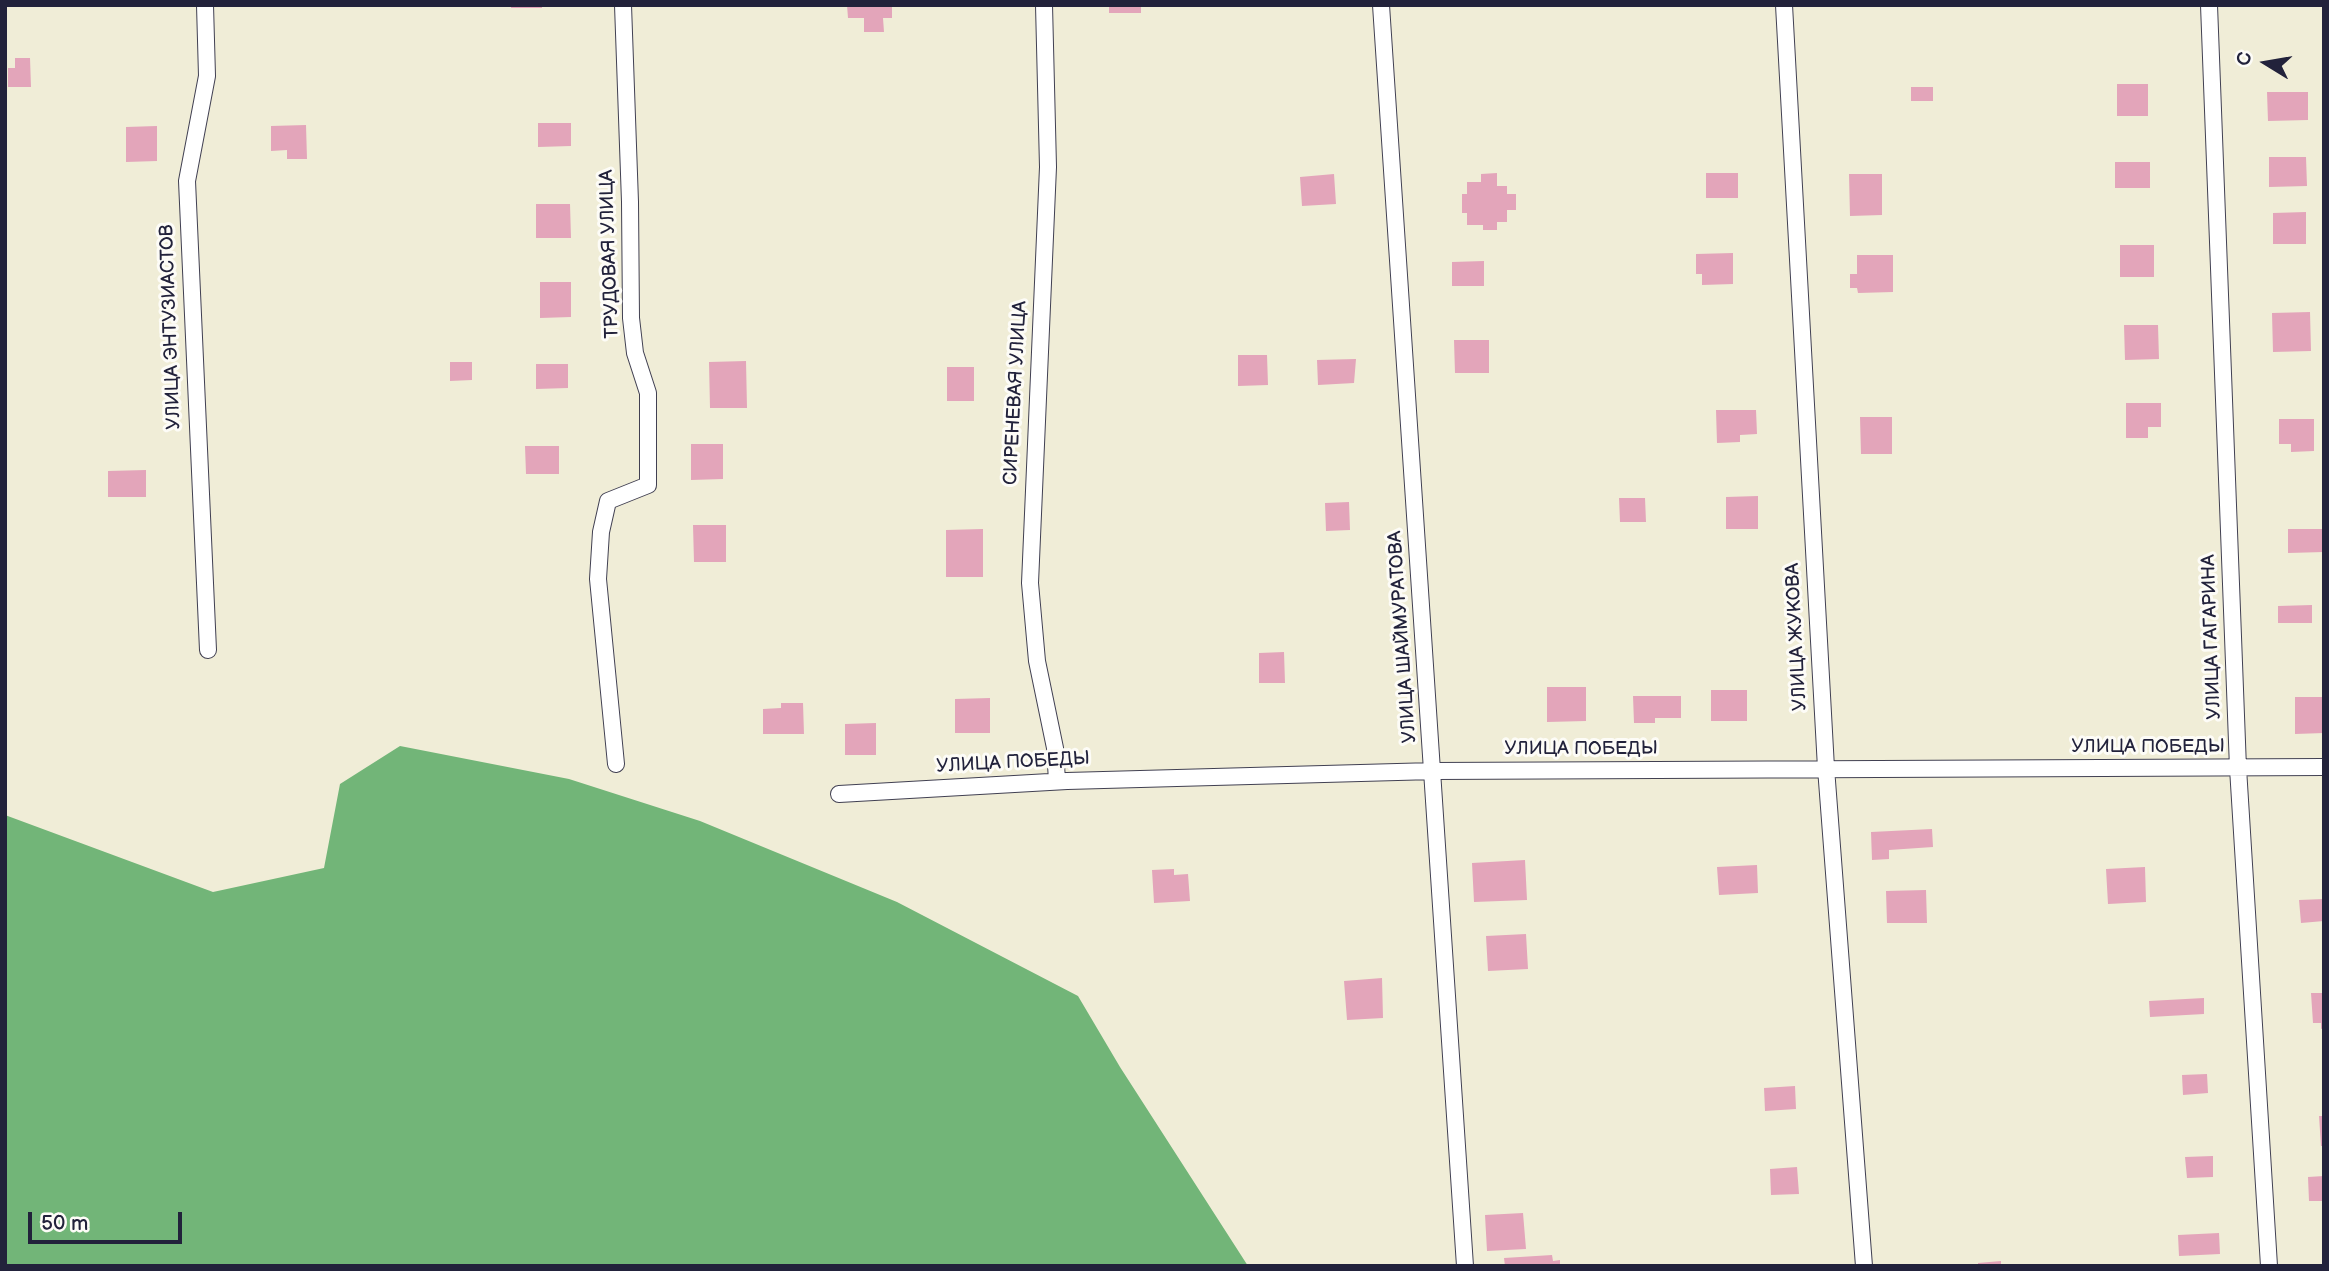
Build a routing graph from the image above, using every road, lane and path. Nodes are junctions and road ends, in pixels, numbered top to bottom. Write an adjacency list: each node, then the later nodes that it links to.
1 (205, 5): 7 (street, УЛИЦА ЭНТУЗИАСТОВ)
2 (623, 5): 8 (street, ТРУДОВАЯ УЛИЦА)
3 (1044, 5): 13 (street, СИРЕНЕВАЯ УЛИЦА)
4 (1381, 5): 12 (street, УЛИЦА ШАЙМУРАТОВА)
5 (1784, 5): 10 (street, УЛИЦА ЖУКОВА)
6 (2209, 5): 11 (street, УЛИЦА ГАГАРИНА)
7 (208, 650)
8 (615, 764)
9 (2324, 767): 11 (street, УЛИЦА ПОБЕДЫ)
10 (1826, 768): 11 (street, УЛИЦА ПОБЕДЫ); 12 (street, УЛИЦА ПОБЕДЫ); 16 (street, УЛИЦА ЖУКОВА)
11 (2238, 768): 17 (street, УЛИЦА ГАГАРИНА)
12 (1434, 771): 13 (street, УЛИЦА ПОБЕДЫ); 15 (street, УЛИЦА ШАЙМУРАТОВА)
13 (1057, 781): 14 (street, УЛИЦА ПОБЕДЫ)
14 (839, 794)
15 (1465, 1266)
16 (1864, 1266)
17 (2269, 1266)

